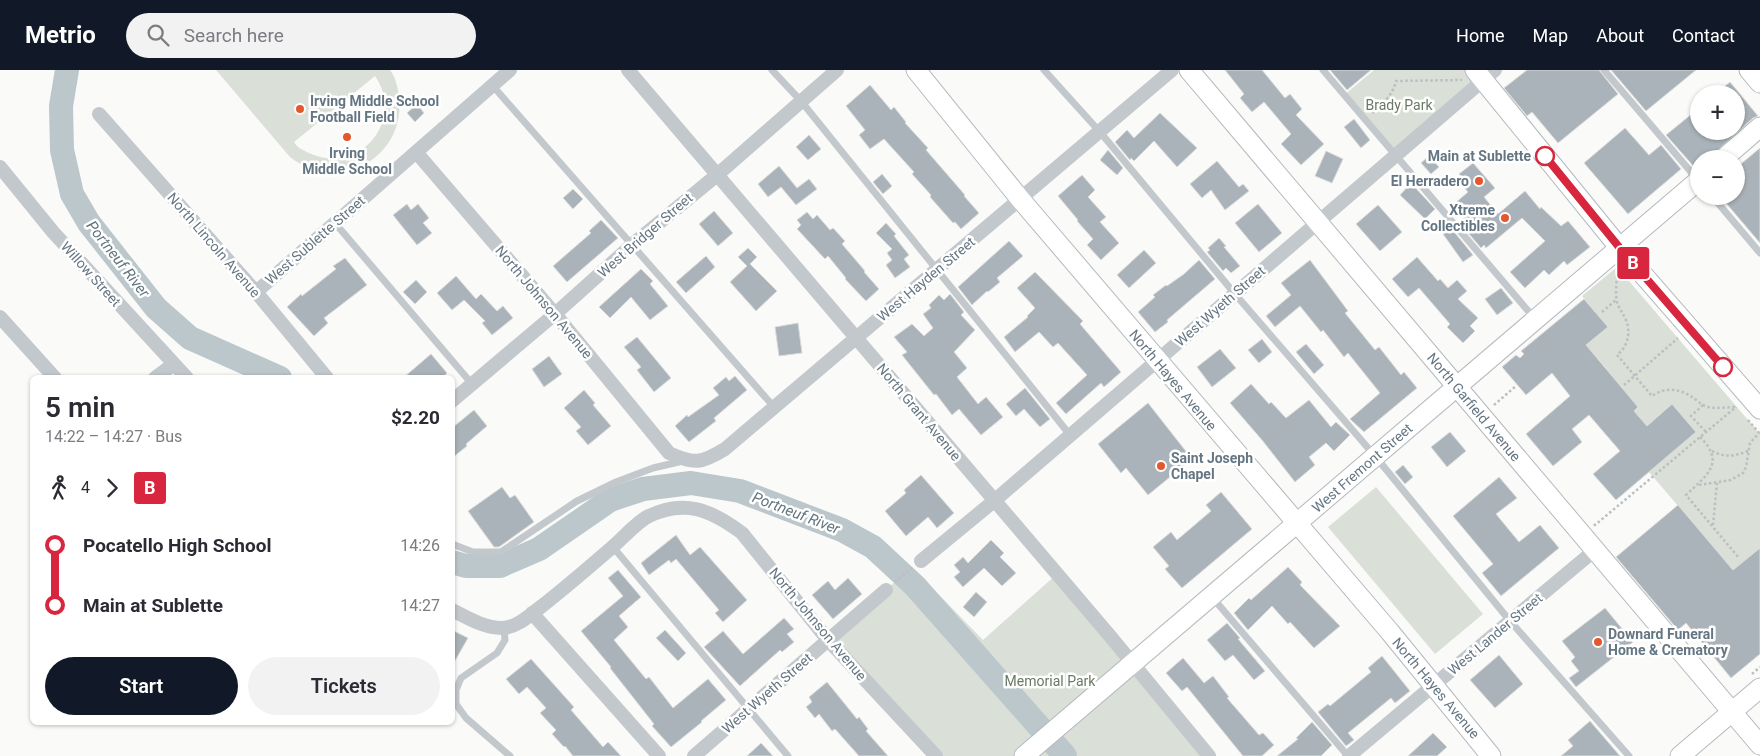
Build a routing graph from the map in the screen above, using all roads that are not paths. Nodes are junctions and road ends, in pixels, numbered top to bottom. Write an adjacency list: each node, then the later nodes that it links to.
1 (510, 70): 14 (street, West Sublette Street)
2 (628, 70): 24 (street, North Grant Avenue)
3 (772, 70): 15 (lane)
4 (837, 70): 15 (street, West Bridger Street)
5 (916, 70): 26 (street, North Hayes Avenue)
6 (1044, 70): 18 (lane)
7 (1172, 70): 18 (street, West Hayden Street)
8 (1189, 70): 28 (street, North Garfield Avenue)
9 (1323, 70): 21 (lane)
10 (1604, 70): 23 (lane)
11 (1749, 70): 13 (street)
12 (1484, 73): 21 (street, West Wyeth Street); 31 (street)
13 (1760, 83)
14 (492, 85): 20 (street, West Sublette Street); 30 (lane)
15 (801, 101): 24 (street, West Bridger Street); 33 (lane)
16 (99, 114): 34 (street, North Lincoln Avenue)
17 (1760, 127): 19 (street)
18 (1100, 132): 26 (street, West Hayden Street); 35 (lane)
19 (1733, 150)
20 (416, 152): 29 (street, West Sublette Street); 36 (street, North Johnson Avenue)
21 (1395, 156): 28 (street, West Wyeth Street); 38 (lane)
22 (0, 167): 41 (street, Willow Street)
23 (1690, 171)
24 (717, 175): 30 (street, West Bridger Street); 39 (street, North Grant Avenue)
25 (1690, 187): 31 (street, West Fremont Street)
26 (1021, 200): 33 (street, West Hayden Street); 40 (street, North Hayes Avenue)
27 (1720, 205): 32 (lane)
28 (1318, 222): 35 (street, West Wyeth Street); 47 (street, North Garfield Avenue)
29 (336, 223): 34 (street, West Sublette Street); 46 (lane)
30 (632, 245): 36 (street, West Bridger Street); 49 (lane)
31 (1619, 247): 38 (street, West Fremont Street); 50 (street)
32 (1760, 253)
33 (936, 271): 39 (street, West Hayden Street); 51 (lane)
34 (256, 292): 45 (street, North Lincoln Avenue)
35 (1235, 294): 40 (street, West Wyeth Street); 52 (lane)
36 (555, 314): 46 (street, West Bridger Street); 53 (street, North Johnson Avenue)
37 (0, 317): 42 (street)
38 (1536, 319): 47 (street, West Fremont Street)
39 (855, 338): 49 (street, West Hayden Street); 54 (street, North Grant Avenue)
40 (1157, 361): 51 (street, West Wyeth Street); 55 (street, North Hayes Avenue)
41 (174, 364): 43 (street); 44 (street, Willow Street)
42 (52, 375)
43 (159, 375)
44 (183, 375)
45 (325, 375)
46 (472, 384): 48 (street, West Bridger Street)
47 (1456, 386): 52 (street, West Fremont Street); 58 (street, North Garfield Avenue)
48 (455, 398)
49 (774, 407): 53 (street, West Hayden Street)
50 (1759, 407)
51 (1070, 435): 54 (street, West Wyeth Street)
52 (1375, 456): 55 (street, West Fremont Street); 64 (lane)
53 (685, 461): 56 (lane)
54 (994, 501): 59 (street, West Wyeth Street); 67 (street, North Grant Avenue)
55 (1297, 523): 61 (street, West Fremont Street); 68 (street, North Hayes Avenue)
56 (455, 545)
57 (613, 547): 63 (street); 66 (street, North Johnson Avenue); 70 (lane)
58 (1595, 550): 64 (street, West Lander Street); 71 (street, North Garfield Avenue)
59 (916, 564)
60 (888, 588): 66 (street, West Wyeth Street)
61 (1211, 596): 67 (street, West Fremont Street); 80 (lane)
62 (455, 612): 65 (street)
63 (532, 613): 65 (street); 75 (street)
64 (1510, 621): 68 (street, West Lander Street); 82 (lane)
65 (504, 628): 74 (lane)
66 (828, 640): 70 (street, West Wyeth Street); 78 (street, North Johnson Avenue)
67 (1132, 664): 73 (street, West Fremont Street); 79 (street, North Grant Avenue)
68 (1432, 686): 80 (street, West Lander Street); 81 (street, North Hayes Avenue)
69 (1760, 688): 71 (street)
70 (748, 709): 76 (street, West Wyeth Street); 77 (lane)
71 (1732, 712): 72 (street, North Garfield Avenue); 83 (street)
72 (1760, 744)
73 (1033, 753)
74 (510, 756)
75 (659, 756)
76 (694, 756)
77 (788, 756)
78 (936, 756)
79 (1209, 756)
80 (1349, 756)
81 (1491, 756)
82 (1629, 756)
83 (1680, 756)

